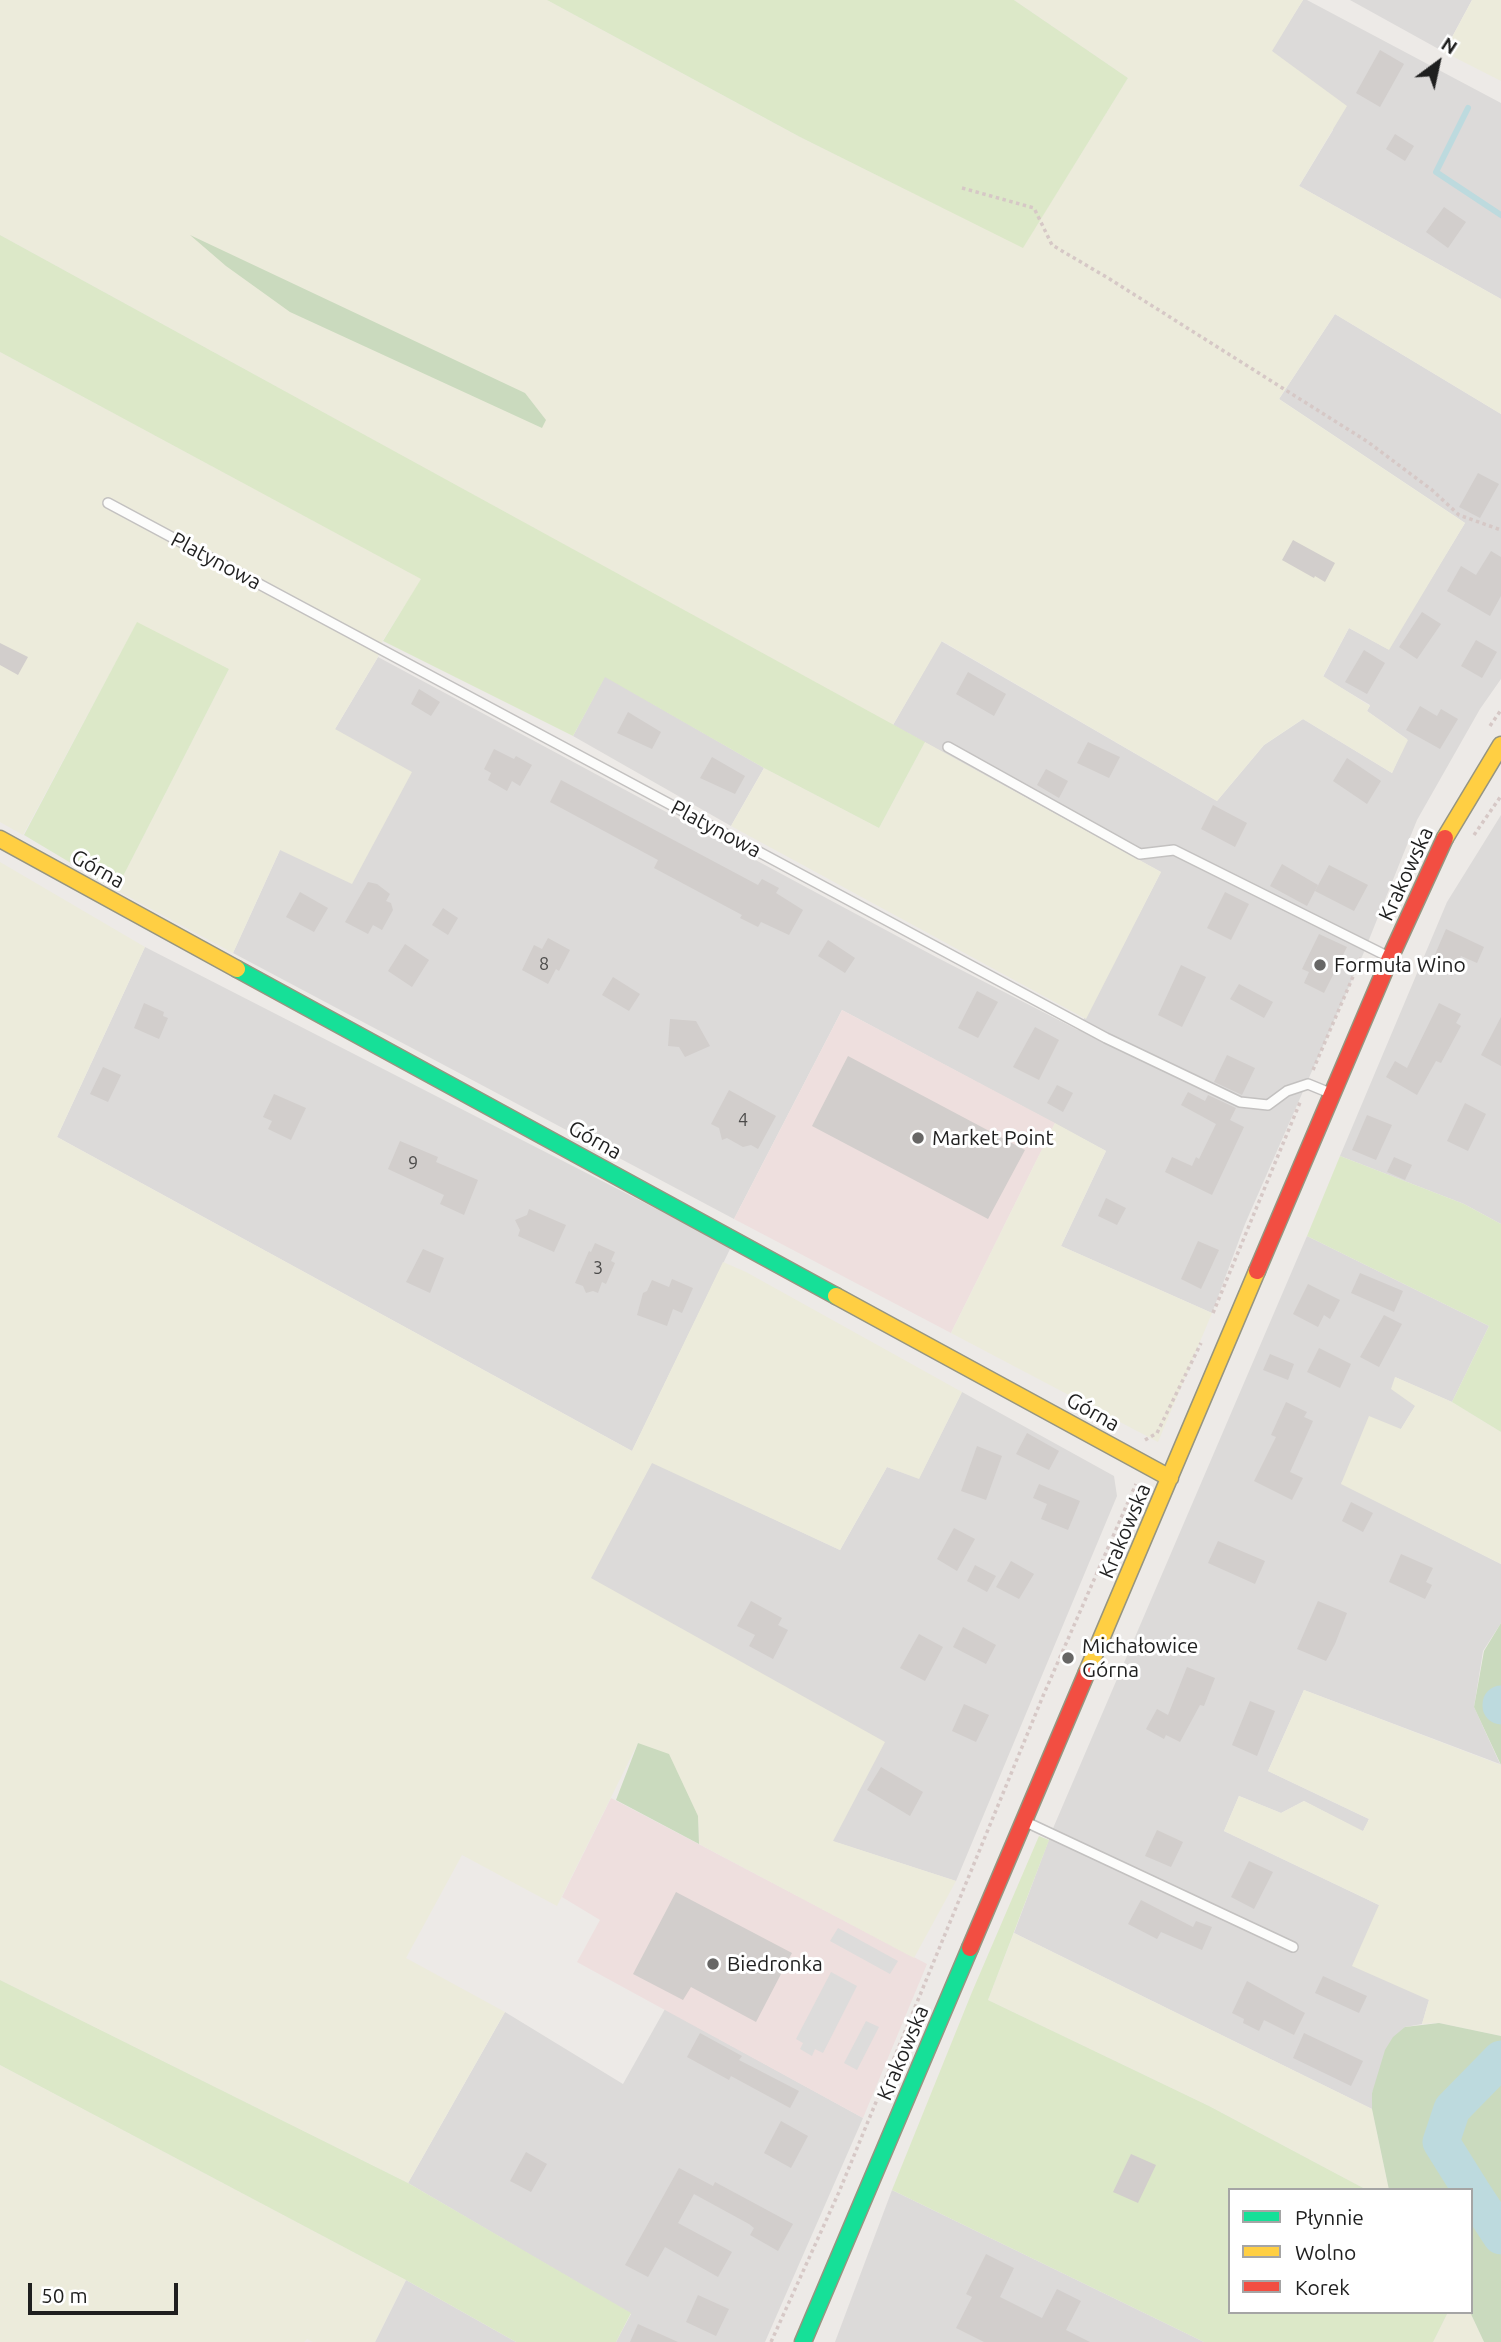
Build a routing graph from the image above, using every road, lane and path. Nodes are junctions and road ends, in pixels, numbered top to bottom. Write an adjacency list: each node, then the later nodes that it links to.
1 (962, 188): 3 (path)
2 (107, 503): 11 (lane, Platynowa)
3 (1501, 530)
4 (1501, 709): 5 (path)
5 (1488, 730)
6 (1501, 745): 10 (main road, Krakowska)
7 (948, 747): 9 (lane)
8 (0, 839): 15 (main road, Górna)
9 (1366, 945): 10 (lane); 11 (path)
10 (1390, 958): 12 (main road, Krakowska)
11 (1308, 1084): 12 (lane); 13 (path)
12 (1332, 1094): 16 (main road, Krakowska)
13 (1211, 1318)
14 (1201, 1342): 15 (path)
15 (1130, 1456): 16 (main road, Górna)
16 (1170, 1478): 18 (main road, Krakowska)
17 (1136, 1484): 20 (path)
18 (1024, 1822): 19 (lane); 21 (main road, Krakowska)
19 (1293, 1947)
20 (771, 2342)
21 (803, 2342)

